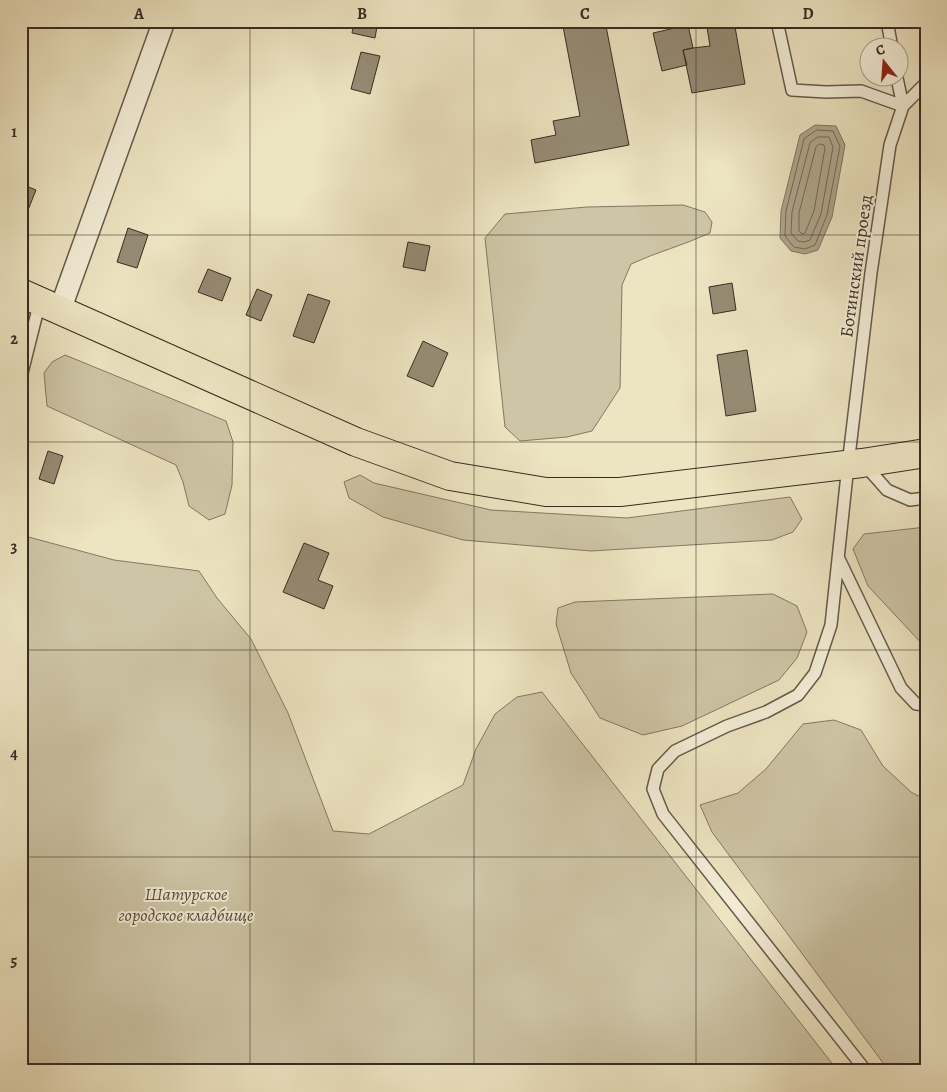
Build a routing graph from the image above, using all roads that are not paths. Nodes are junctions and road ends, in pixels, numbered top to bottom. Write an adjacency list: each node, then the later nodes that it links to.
1 (164, 21): 8 (street)
2 (777, 21): 7 (lane)
3 (886, 21): 4 (lane)
4 (890, 38)
5 (926, 83): 7 (lane, Ботинский проезд)
6 (899, 88): 7 (lane)
7 (903, 106): 11 (lane, Ботинский проезд)
8 (41, 301): 9 (lane); 11 (main road)
9 (21, 377)
10 (926, 453): 11 (main road)
11 (855, 464): 12 (lane); 13 (lane, Ботинский проезд)
12 (926, 498)
13 (838, 557): 14 (lane); 15 (lane, Ботинский проезд)
14 (926, 705)
15 (866, 1071)

